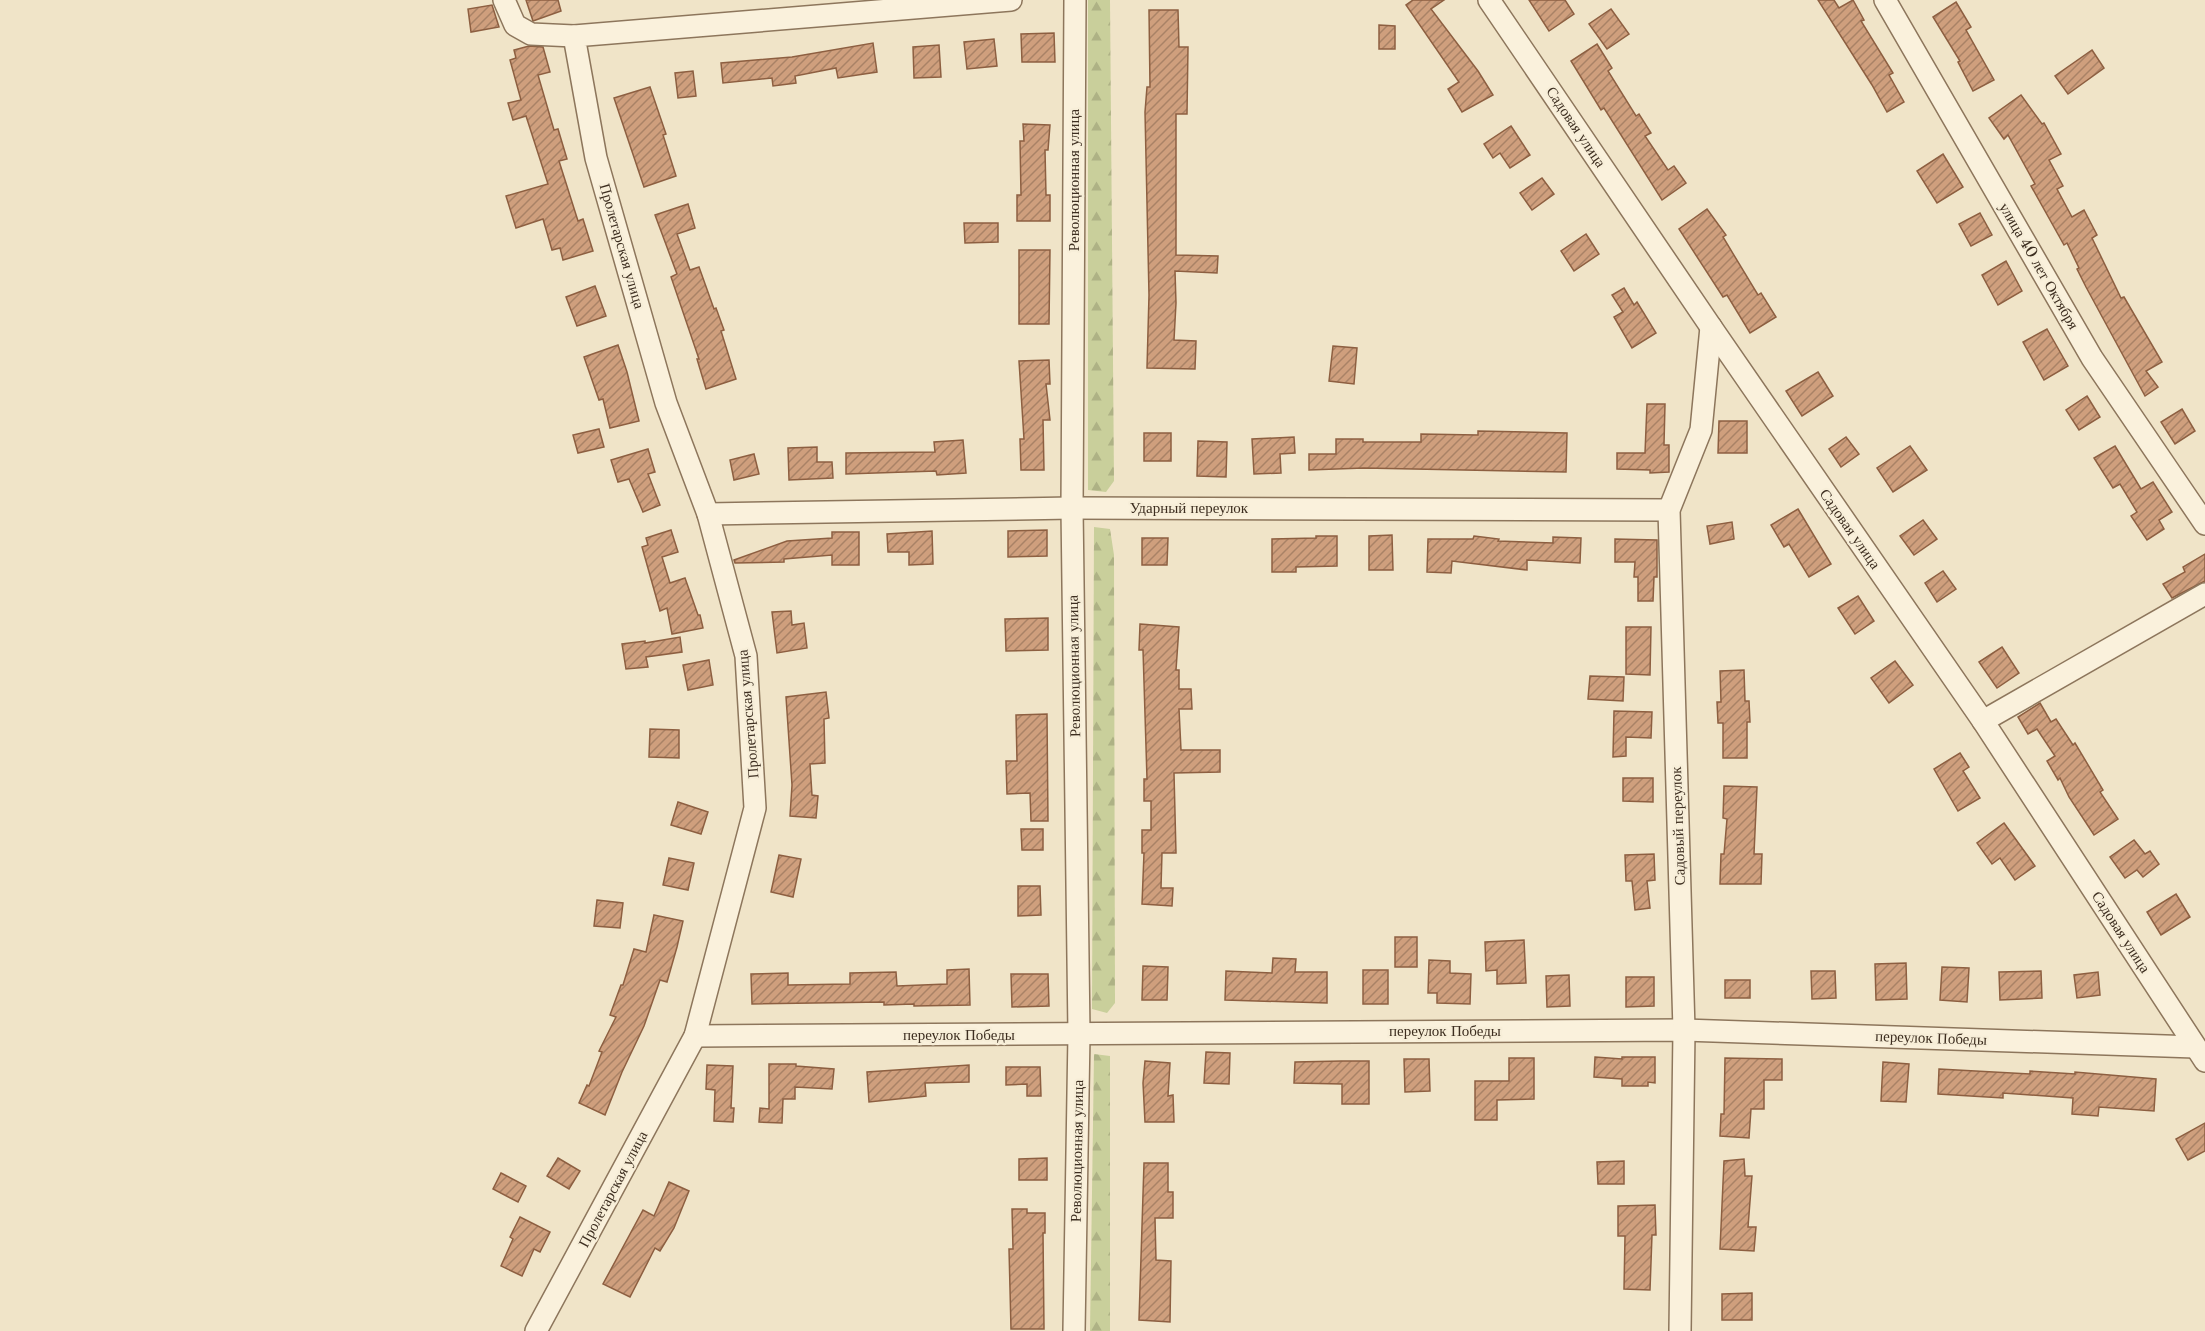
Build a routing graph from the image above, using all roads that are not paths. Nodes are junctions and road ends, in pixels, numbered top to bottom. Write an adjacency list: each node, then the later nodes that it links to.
1 (504, 0): 6 (street)
2 (1011, 0): 6 (street)
3 (1075, 0): 8 (street, Революционная улица)
4 (1490, 0): 7 (street, Садовая улица)
5 (1885, 0): 11 (street, улица 40 лет Октября)
6 (574, 36): 10 (street, Пролетарская улица)
7 (1711, 327): 9 (street, Садовый переулок); 13 (street, Садовая улица)
8 (1072, 508): 9 (street, Ударный переулок); 10 (street, Ударный переулок); 15 (street, Революционная улица)
9 (1670, 510): 14 (street, Садовый переулок)
10 (708, 514): 16 (street, Пролетарская улица)
11 (2205, 524)
12 (2205, 594): 13 (street)
13 (1983, 722): 17 (street, Садовая улица)
14 (1684, 1030): 15 (street, переулок Победы); 17 (street, переулок Победы); 20 (street, Садовый переулок)
15 (1079, 1034): 16 (street, переулок Победы); 19 (street, Революционная улица)
16 (695, 1036): 18 (street, Пролетарская улица)
17 (2200, 1054)
18 (536, 1331)
19 (1074, 1331)
20 (1680, 1331)

